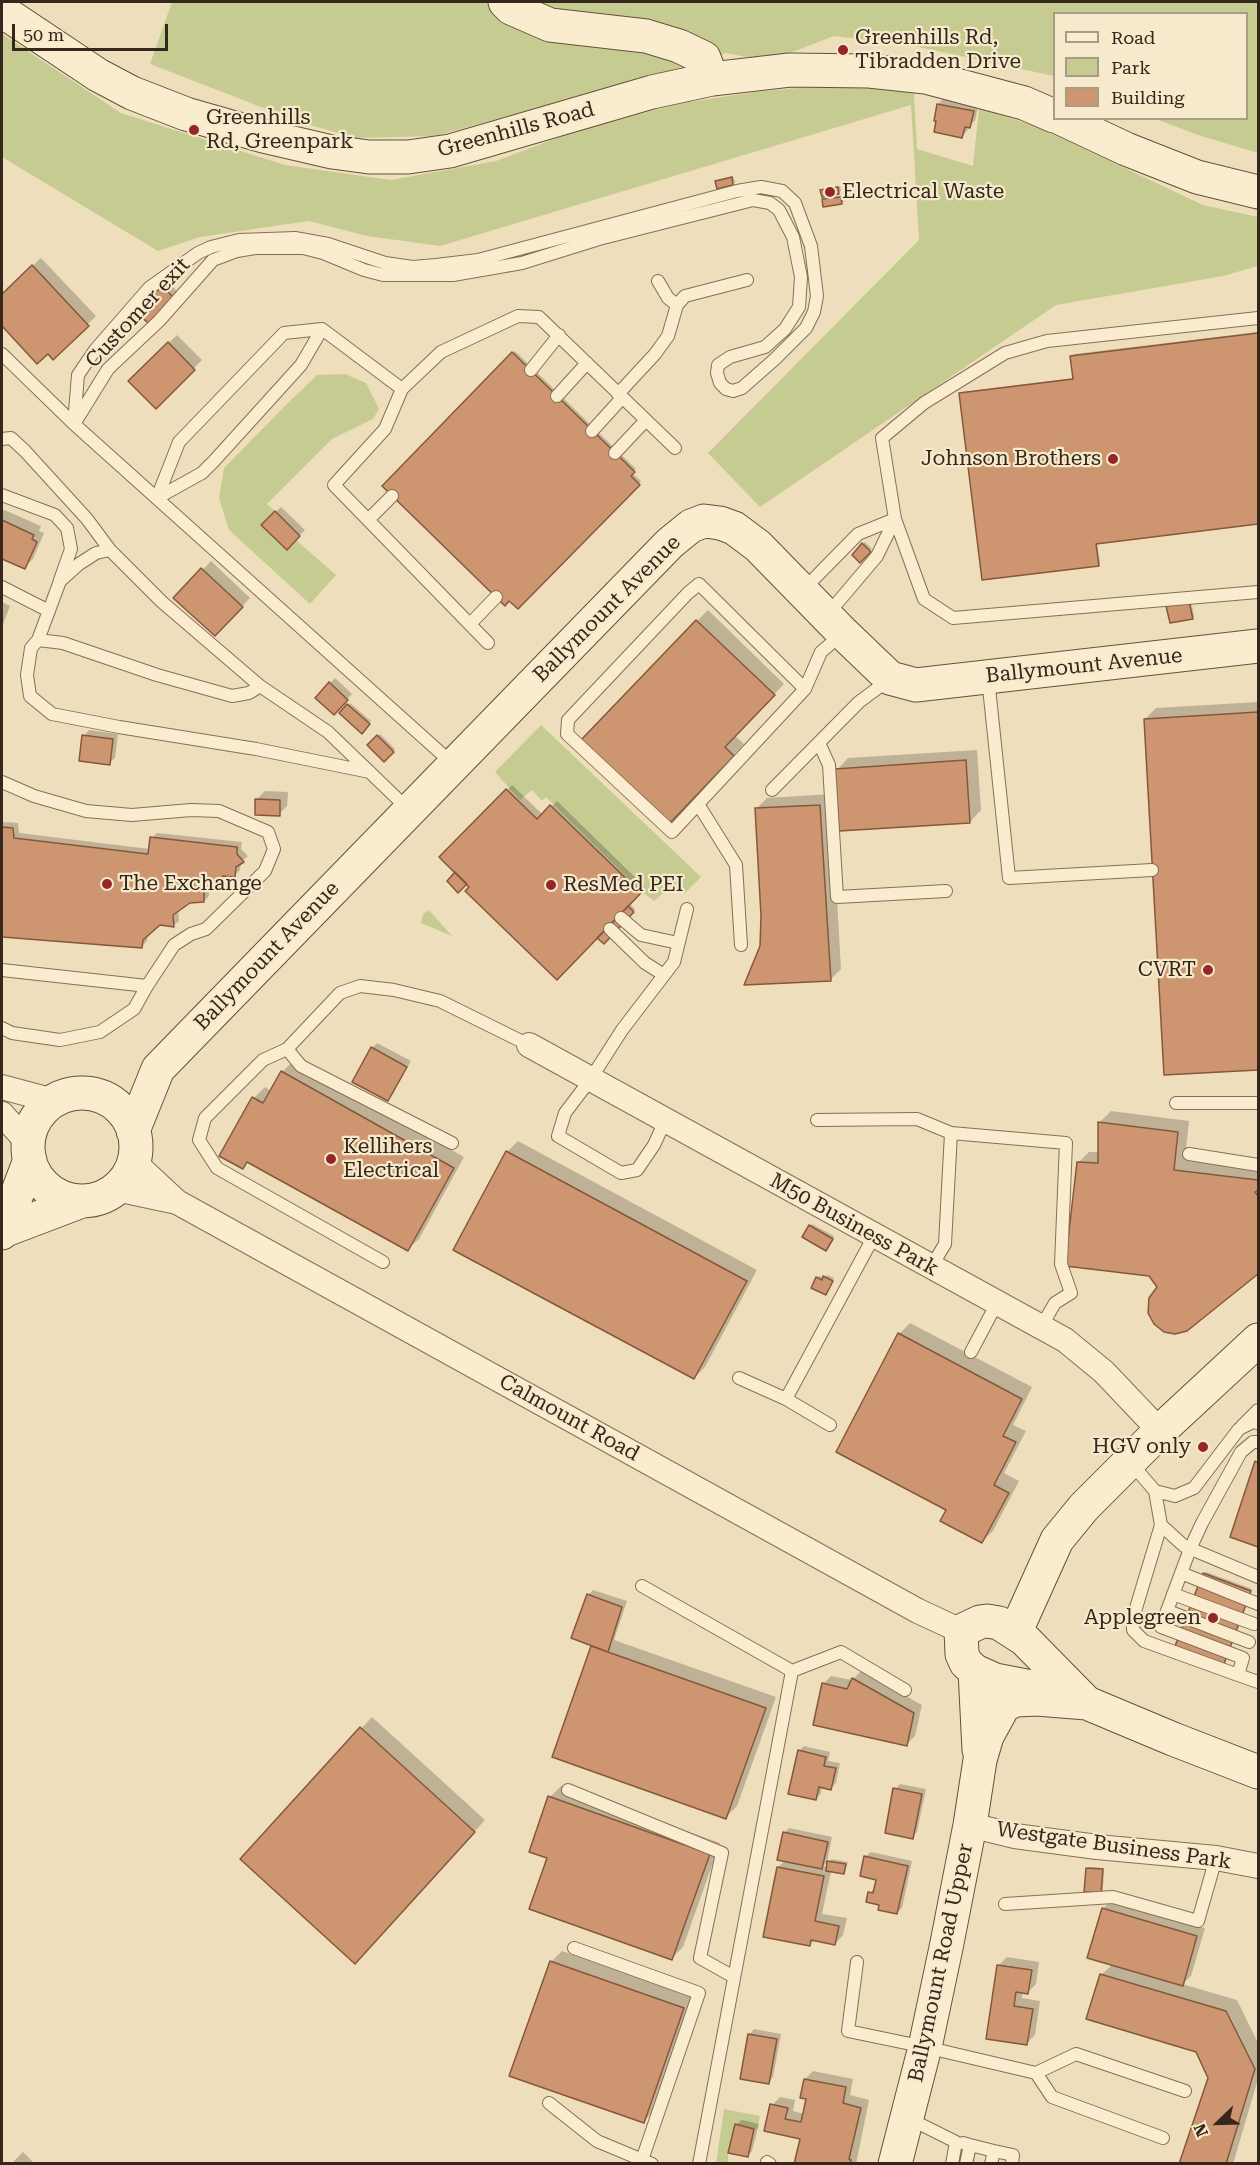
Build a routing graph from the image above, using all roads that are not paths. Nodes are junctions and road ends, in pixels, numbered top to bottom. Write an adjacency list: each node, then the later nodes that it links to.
1 (505, 2): 3 (street)
2 (2, 11): 3 (street, Greenhills Road)
3 (712, 79): 4 (street, Greenhills Road)
4 (1053, 116)
5 (1064, 120): 6 (street)
6 (1258, 192)
7 (747, 280): 9 (lane)
8 (658, 281): 9 (lane)
9 (677, 305): 18 (lane)
10 (1258, 318): 28 (lane)
11 (322, 329): 16 (lane); 27 (lane); 27 (lane)
12 (559, 335): 14 (lane); 15 (lane); 16 (lane)
13 (2, 354): 20 (lane)
14 (587, 363): 17 (lane); 18 (lane)
15 (531, 370)
16 (402, 389): 29 (lane)
17 (557, 396)
18 (620, 396): 19 (lane); 21 (lane)
19 (646, 420): 23 (lane); 24 (lane)
20 (74, 424): 20 (lane, Customer exit); 27 (lane)
21 (592, 431)
22 (2, 438): 30 (lane)
23 (675, 448)
24 (615, 453)
25 (2, 495): 31 (lane)
26 (392, 496): 29 (lane)
27 (158, 498): 47 (lane)
28 (895, 519): 33 (lane); 34 (lane); 38 (lane)
29 (368, 520): 37 (lane)
30 (110, 550): 31 (lane); 44 (lane)
31 (60, 581): 36 (lane)
32 (2, 587): 36 (lane)
33 (802, 590): 38 (street, Ballymount Avenue); 47 (street, Ballymount Avenue)
34 (1258, 592)
35 (496, 597): 37 (lane)
36 (49, 610): 39 (lane)
37 (470, 624): 40 (lane)
38 (835, 624): 43 (street, Ballymount Avenue); 45 (lane)
39 (38, 640): 44 (lane); 48 (lane)
40 (488, 643)
41 (1258, 646): 42 (street, Ballymount Avenue)
42 (988, 677): 43 (street, Ballymount Avenue); 53 (lane)
43 (890, 678): 46 (lane)
44 (260, 686): 48 (lane)
45 (805, 689): 51 (lane); 51 (lane)
46 (819, 743): 50 (lane); 54 (lane)
47 (454, 764): 52 (street, Ballymount Avenue)
48 (370, 772): 52 (lane)
49 (2, 782): 62 (lane)
50 (772, 790)
51 (698, 804): 59 (lane)
52 (409, 810): 66 (street, Ballymount Avenue)
53 (1152, 870)
54 (946, 891)
55 (687, 909): 58 (lane)
56 (621, 918): 58 (lane)
57 (610, 929): 61 (lane)
58 (678, 943): 61 (lane)
59 (741, 945)
60 (2, 970): 62 (lane)
61 (664, 975): 67 (lane)
62 (147, 986): 63 (lane)
63 (2, 1028)
64 (529, 1045): 65 (lane); 67 (street, M50 Business Park)
65 (287, 1049): 77 (lane); 87 (lane)
66 (158, 1069): 69 (street, Ballymount Avenue); 78 (street, Ballymount Avenue)
67 (590, 1080): 75 (street, M50 Business Park); 75 (lane)
68 (2, 1088): 70 (street)
69 (86, 1093): 70 (street); 78 (street)
70 (54, 1101): 79 (street)
71 (1176, 1103): 72 (lane)
72 (1258, 1103)
73 (2, 1114): 79 (street)
74 (817, 1120): 76 (lane)
75 (665, 1121): 86 (street, M50 Business Park)
76 (951, 1133): 88 (lane); 90 (lane)
77 (452, 1143)
78 (134, 1147): 82 (street); 84 (street, Calmount Road)
79 (29, 1152): 83 (street); 85 (street)
80 (1189, 1154): 81 (lane)
81 (1258, 1165)
82 (116, 1189): 83 (street); 84 (street, Calmount Road)
83 (82, 1201): 85 (street)
84 (177, 1202): 114 (street, Calmount Road)
85 (2, 1232)
86 (874, 1236): 88 (street, M50 Business Park); 94 (lane)
87 (383, 1262)
88 (931, 1267): 89 (street, M50 Business Park)
89 (997, 1303): 90 (street, M50 Business Park); 92 (lane)
90 (1041, 1327): 99 (street, M50 Business Park)
91 (1258, 1340): 99 (street)
92 (971, 1352)
93 (739, 1377): 94 (lane)
94 (786, 1400): 97 (lane)
95 (1258, 1410): 98 (lane)
96 (1258, 1423): 98 (lane)
97 (830, 1425)
98 (1239, 1429): 102 (lane)
99 (1160, 1431): 101 (street)
100 (1258, 1442): 104 (lane)
101 (1129, 1461): 102 (lane); 115 (street)
102 (1155, 1491): 103 (lane)
103 (1161, 1526): 104 (lane); 117 (lane)
104 (1190, 1549): 105 (lane); 106 (lane)
105 (1181, 1573): 108 (lane); 109 (lane)
106 (1258, 1577)
107 (642, 1586): 119 (lane)
108 (1173, 1594): 111 (lane); 112 (lane)
109 (1258, 1604)
110 (1258, 1610): 112 (lane)
111 (1167, 1611): 113 (lane); 116 (lane)
112 (1254, 1624): 116 (lane)
113 (1161, 1627): 117 (lane); 118 (lane)
114 (961, 1631): 115 (street); 120 (street, Ballymount Road Upper)
115 (1015, 1633): 124 (street)
116 (1249, 1642): 118 (lane)
117 (1156, 1645): 121 (lane)
118 (1244, 1658): 121 (lane)
119 (792, 1671): 123 (lane); 134 (lane)
120 (975, 1671): 124 (street); 125 (street, Ballymount Road Upper)
121 (1238, 1675): 122 (lane)
122 (1258, 1682)
123 (905, 1690)
124 (1087, 1703): 125 (street, Ballymount Road Upper); 126 (street)
125 (980, 1761): 128 (street, Ballymount Road Upper)
126 (1258, 1772)
127 (568, 1790): 134 (lane)
128 (970, 1825): 129 (street, Westgate Business Park); 135 (street, Ballymount Road Upper)
129 (1216, 1858): 130 (street, Westgate Business Park); 131 (lane)
130 (1258, 1866)
131 (1005, 1904)
132 (574, 1948): 144 (lane)
133 (857, 1962): 135 (lane)
134 (734, 1977): 145 (lane)
135 (925, 2047): 136 (lane); 139 (street, Ballymount Road Upper)
136 (1036, 2073): 137 (lane); 140 (lane)
137 (1185, 2091)
138 (549, 2103): 144 (lane)
139 (907, 2118): 141 (lane); 146 (street, Ballymount Road Upper)
140 (1163, 2138)
141 (956, 2142): 142 (lane); 147 (lane)
142 (970, 2145): 143 (lane); 148 (lane)
143 (1000, 2156): 149 (lane); 150 (lane)
144 (647, 2162)
145 (699, 2163)
146 (896, 2163)
147 (952, 2163)
148 (966, 2163)
149 (991, 2163)
150 (1012, 2163)

